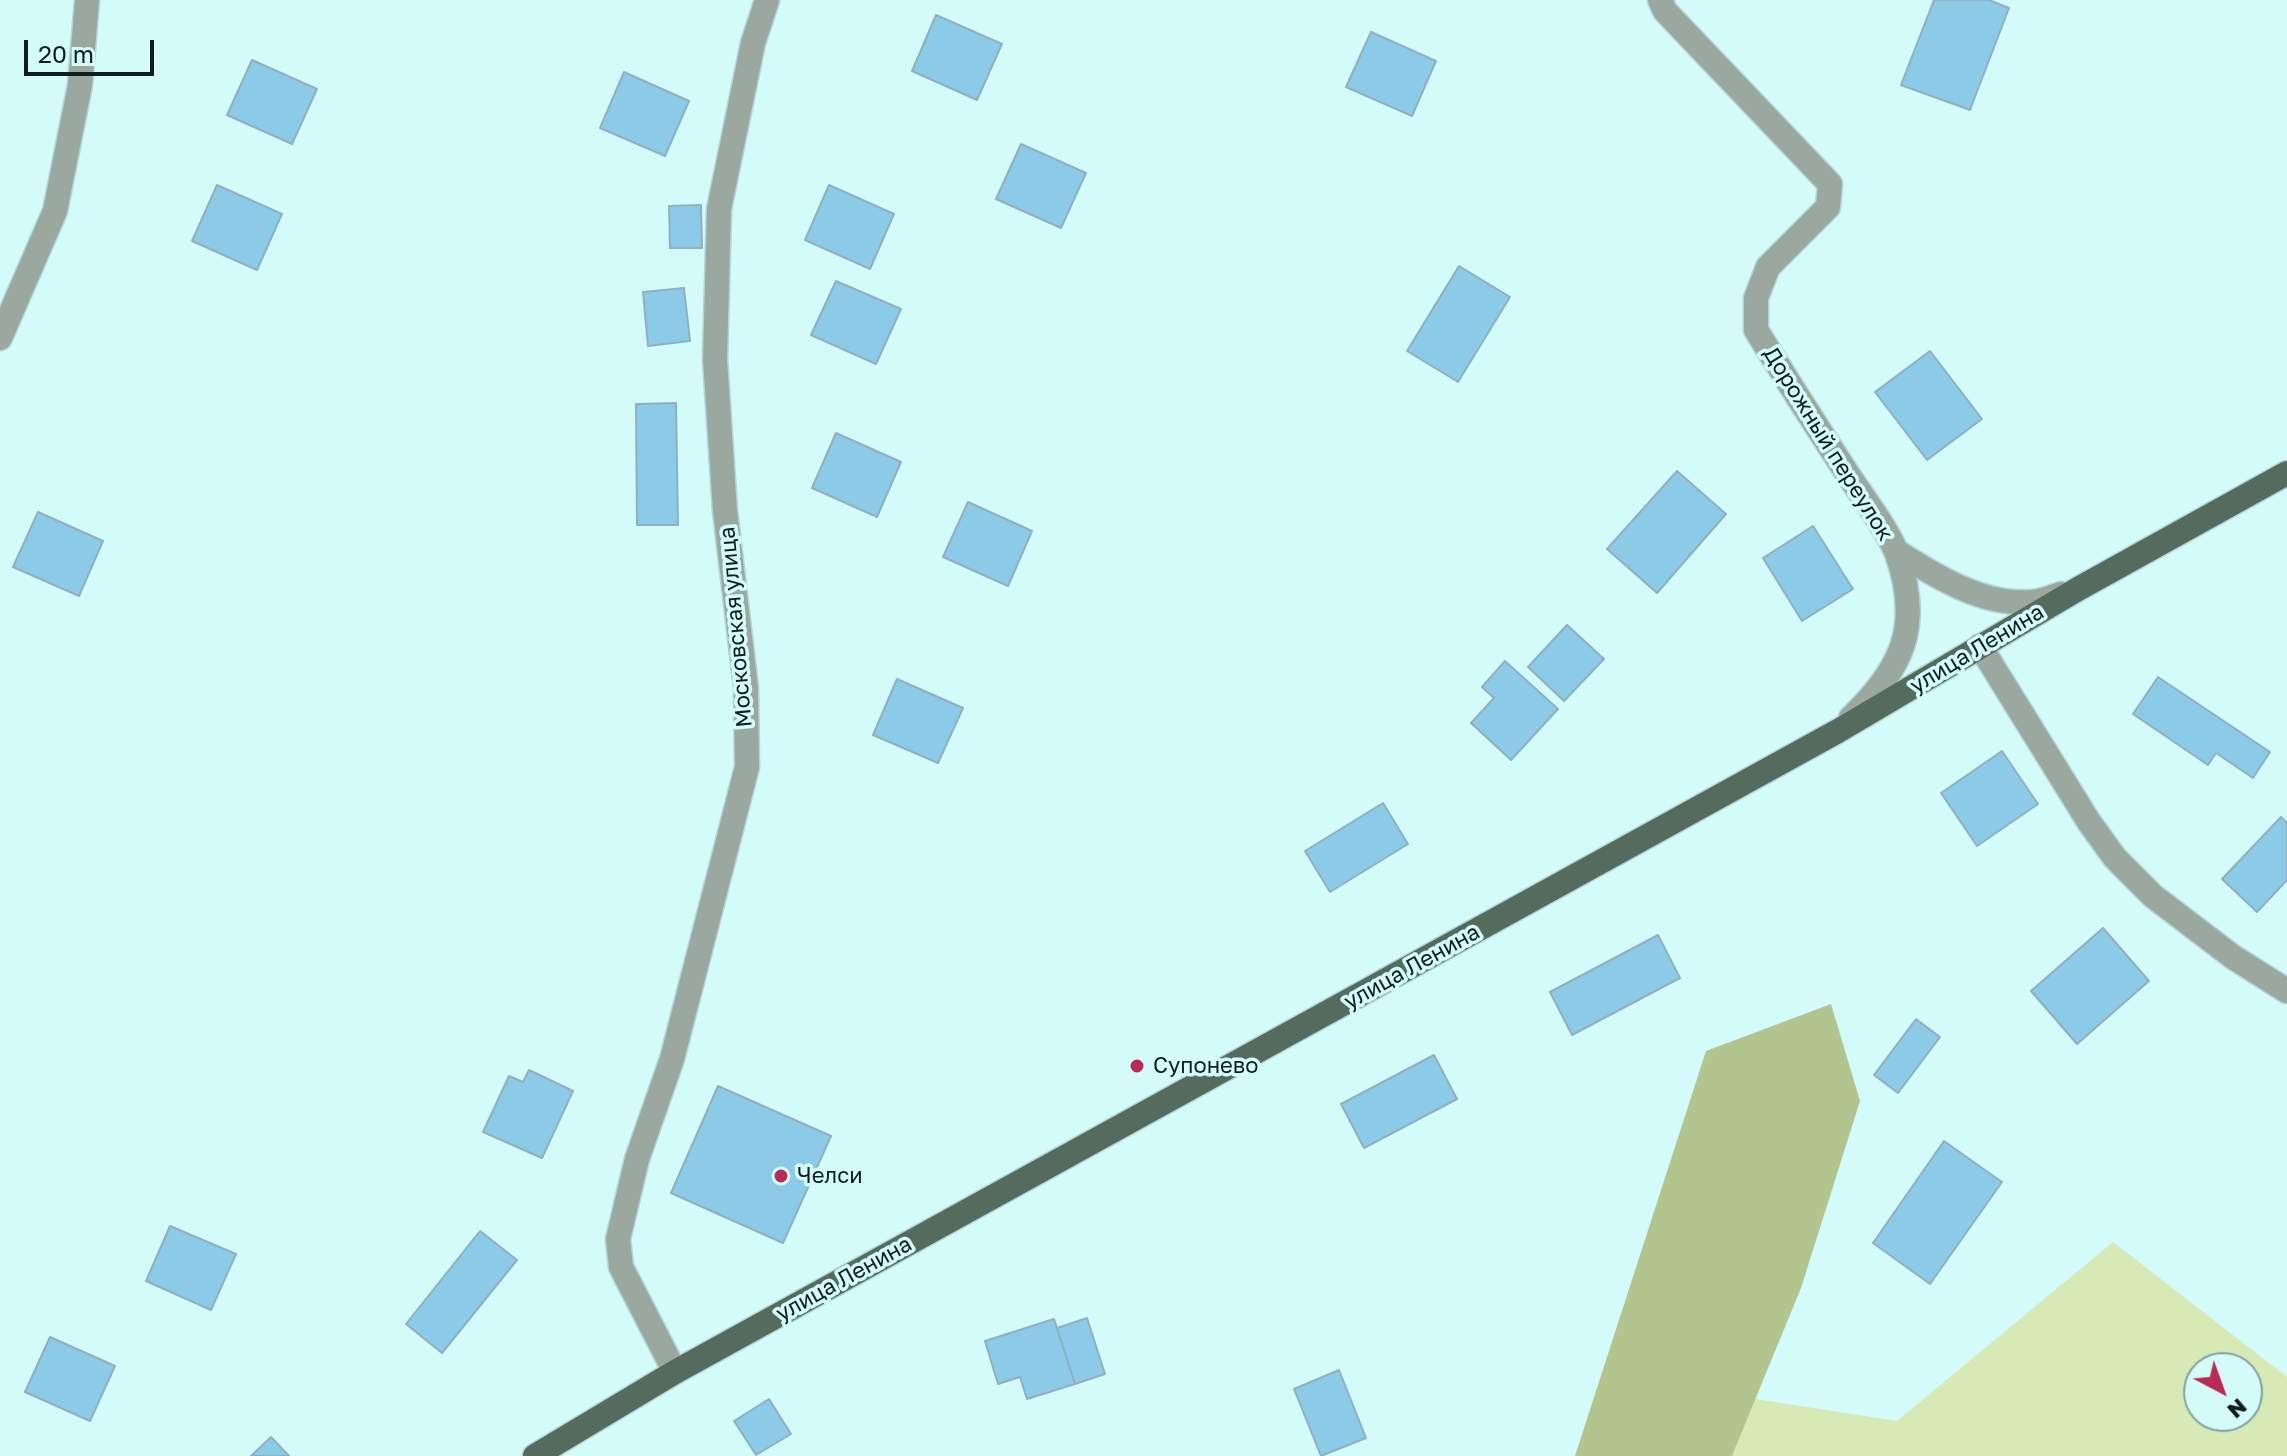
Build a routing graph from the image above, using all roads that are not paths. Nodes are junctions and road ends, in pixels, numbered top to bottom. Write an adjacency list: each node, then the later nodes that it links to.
1 (87, 0): 4 (street)
2 (767, 0): 11 (street, Московская улица)
3 (1660, 0): 6 (street, Дорожный переулок)
4 (0, 338)
5 (2287, 473): 7 (main road, улица Ленина)
6 (1896, 551): 7 (street); 9 (street)
7 (2078, 589): 8 (main road, улица Ленина)
8 (1980, 646): 9 (main road, улица Ленина); 10 (street)
9 (1838, 731): 11 (main road, улица Ленина)
10 (2287, 991)
11 (675, 1372): 12 (main road, улица Ленина)
12 (535, 1456)

